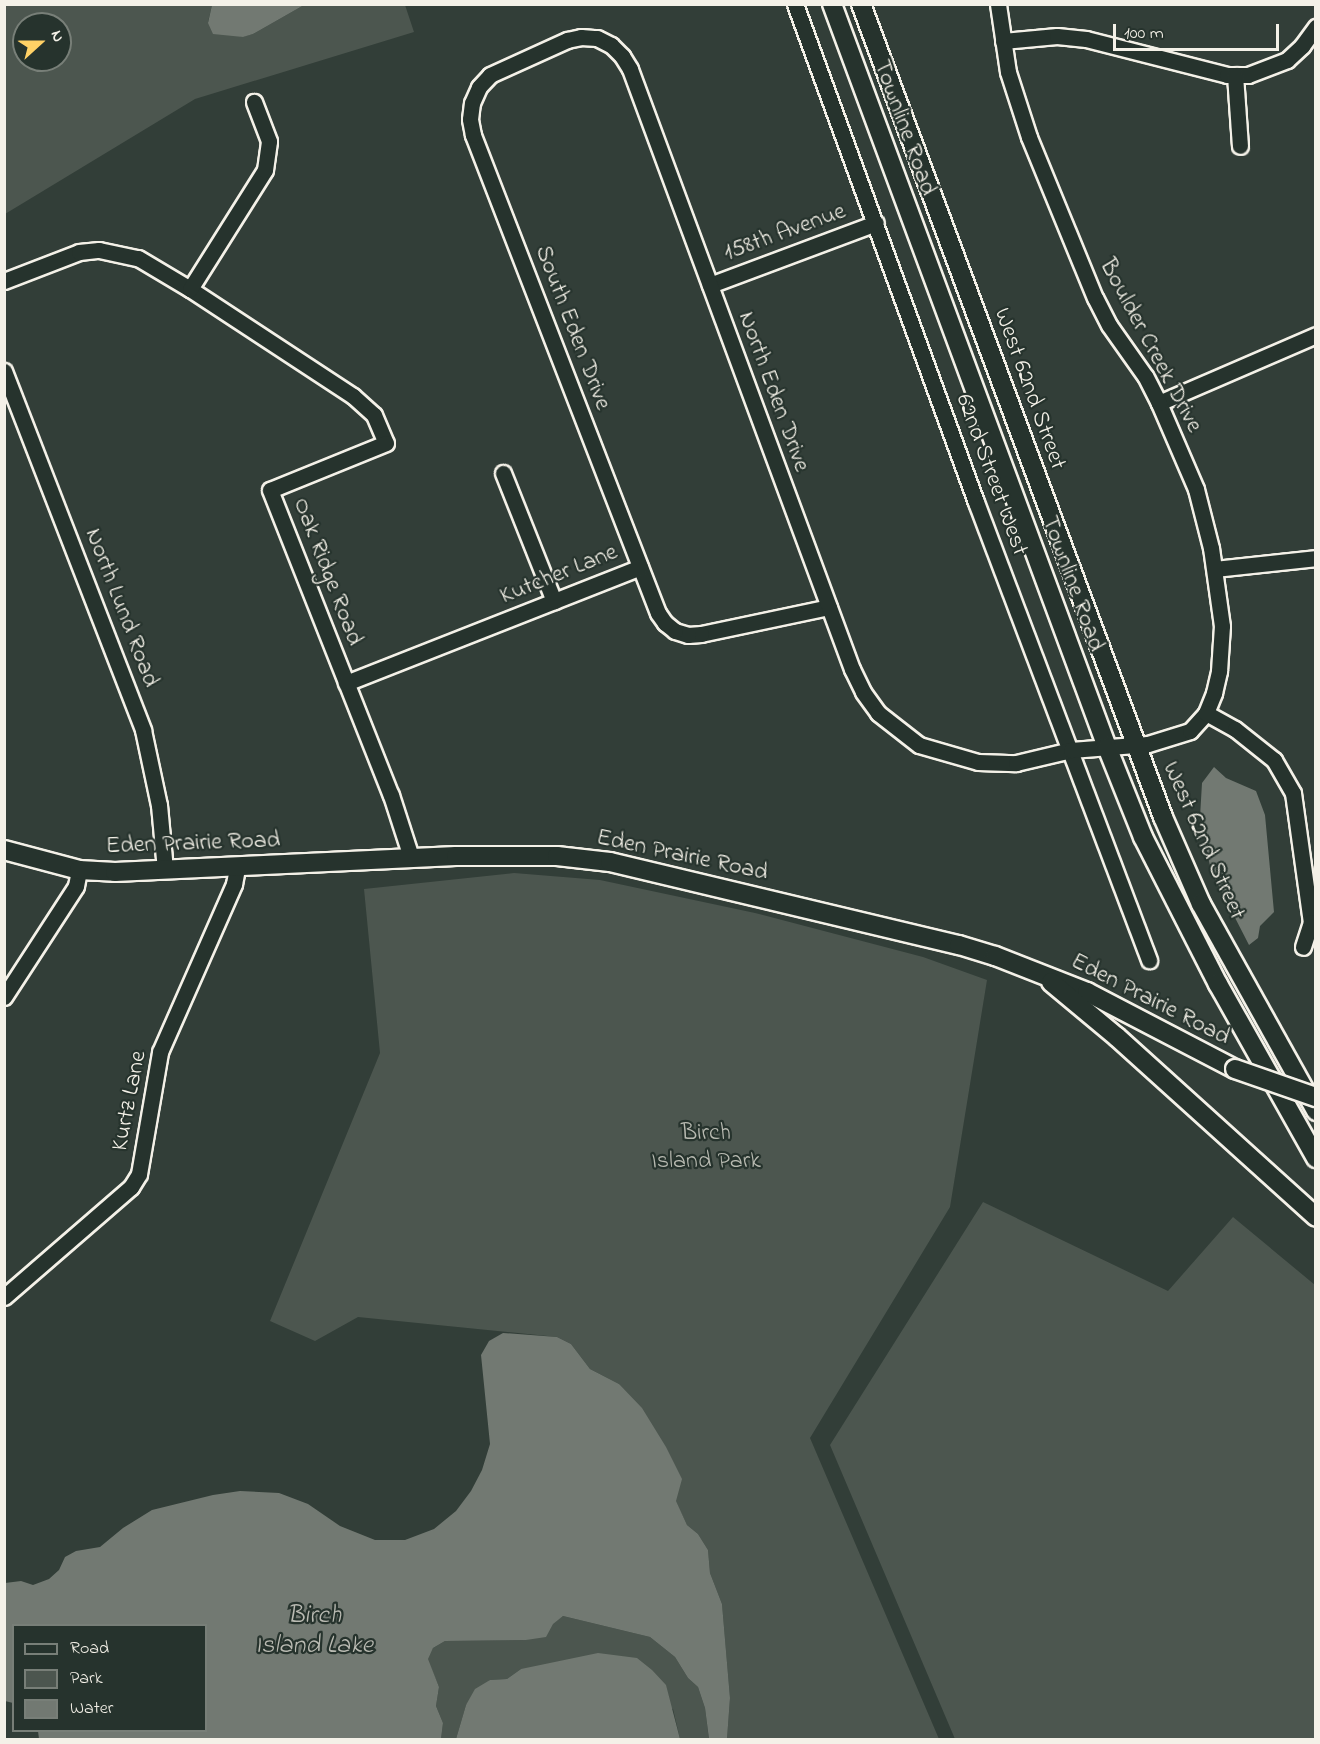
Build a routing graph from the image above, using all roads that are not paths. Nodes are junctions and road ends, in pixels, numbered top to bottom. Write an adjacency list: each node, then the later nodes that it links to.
1 (795, 4): 11 (street, 62nd Street West)
2 (832, 4): 27 (main road, Townline Road)
3 (861, 4): 26 (main road, West 62nd Street)
4 (998, 4): 6 (street, Boulder Creek Drive)
5 (1316, 27): 7 (street)
6 (1003, 41): 7 (street); 17 (street, Boulder Creek Drive)
7 (1235, 75): 10 (street)
8 (254, 102): 14 (street)
9 (472, 103): 13 (street, North Eden Drive); 20 (street, South Eden Drive)
10 (1240, 146)
11 (876, 223): 13 (street, 158th Avenue); 28 (street, 62nd Street West)
12 (4, 281): 14 (street)
13 (710, 285): 23 (street, North Eden Drive)
14 (190, 289): 24 (street, Oak Ridge Road)
15 (1316, 335): 17 (street)
16 (4, 371): 33 (street, North Lund Road)
17 (1159, 403): 21 (street, Boulder Creek Drive)
18 (503, 473): 22 (street)
19 (1316, 558): 21 (street)
20 (640, 567): 22 (street, Kutcher Lane); 23 (street, Kutcher Lane)
21 (1215, 569): 25 (street, Boulder Creek Drive)
22 (554, 601): 24 (street, Kutcher Lane)
23 (829, 608): 28 (street, North Eden Drive)
24 (346, 683): 30 (street, Oak Ridge Road)
25 (1206, 713): 26 (street, Boulder Creek Drive); 34 (street)
26 (1134, 743): 27 (street, Boulder Creek Drive); 39 (main road, West 62nd Street)
27 (1107, 747): 28 (street, Boulder Creek Drive); 40 (main road, Townline Road)
28 (1071, 750): 35 (street, 62nd Street West)
29 (4, 850): 32 (main road, Eden Prairie Road)
30 (411, 856): 31 (main road, Eden Prairie Road); 36 (main road, Eden Prairie Road)
31 (237, 868): 33 (main road, Eden Prairie Road); 42 (street, Kurtz Lane)
32 (79, 870): 33 (main road, Eden Prairie Road); 37 (street)
33 (165, 870)
34 (1303, 947)
35 (1149, 960)
36 (1040, 972): 38 (main road, Eden Prairie Road, bridge); 41 (main road)
37 (4, 997)
38 (1316, 1097)
39 (1316, 1111)
40 (1316, 1158)
41 (1316, 1217)
42 (4, 1297)

